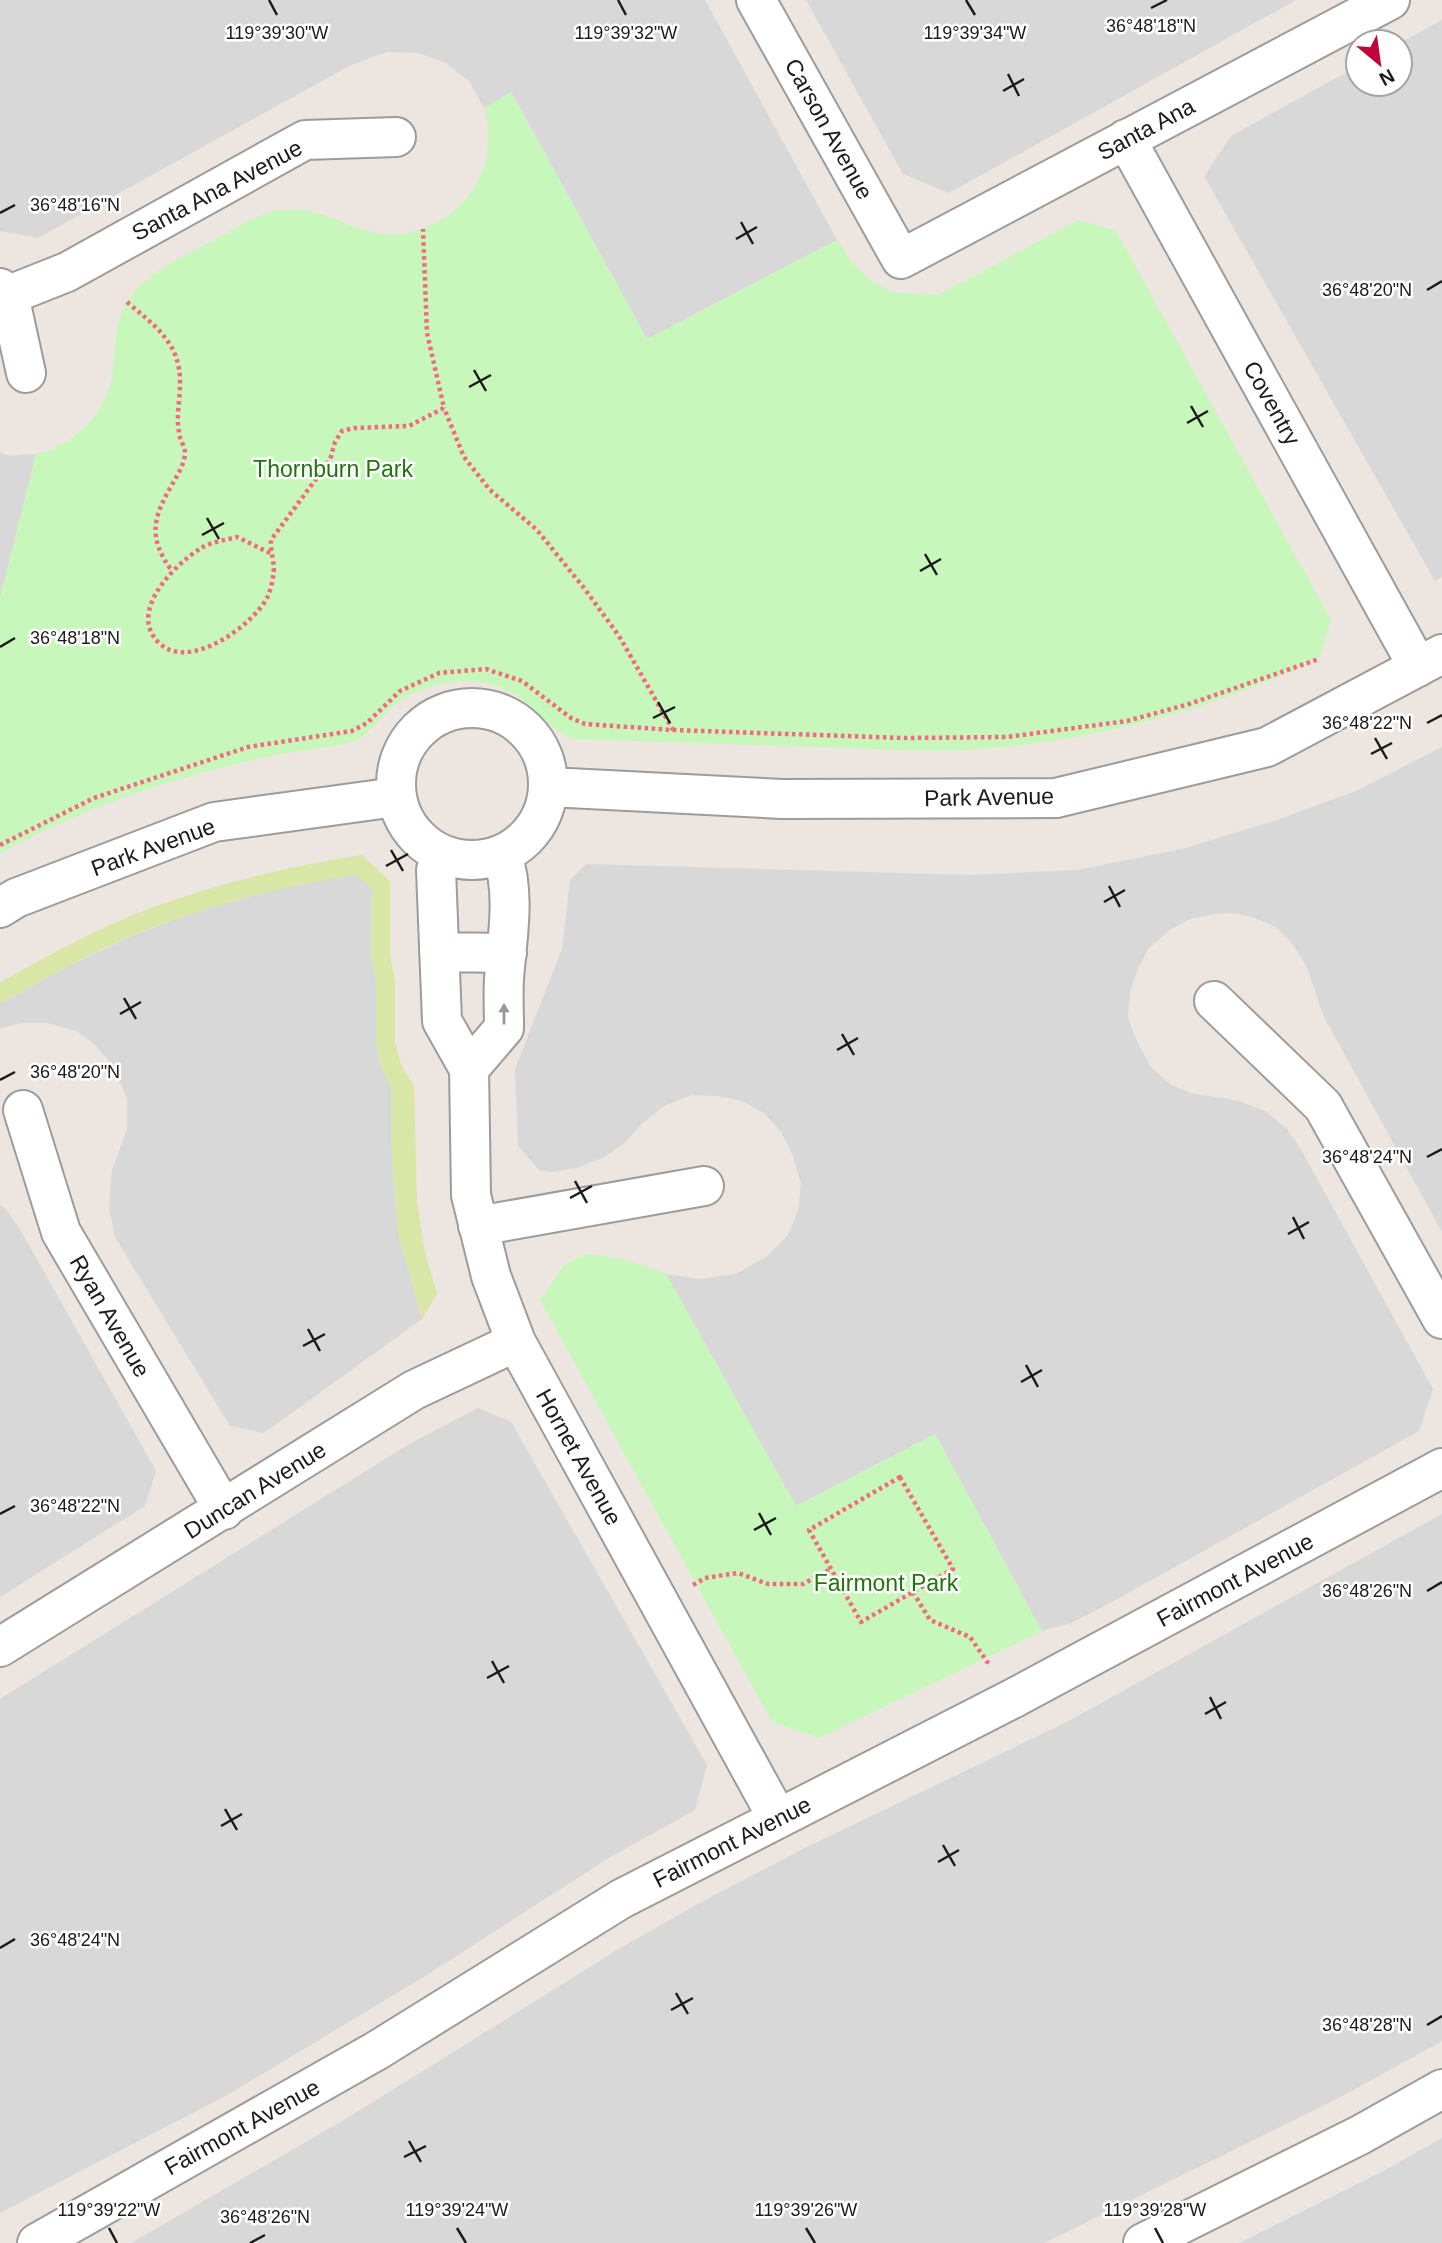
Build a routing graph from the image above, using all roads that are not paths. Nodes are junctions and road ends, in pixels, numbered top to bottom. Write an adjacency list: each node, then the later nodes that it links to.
1 (756, 0): 5 (street, Carson Avenue)
2 (1390, 0): 4 (street, Santa Ana)
3 (396, 137): 6 (street, Santa Ana Avenue)
4 (1126, 139): 5 (street, Santa Ana); 8 (street, Coventry)
5 (901, 259)
6 (4, 291): 7 (street)
7 (26, 373)
8 (1430, 660): 9 (street, Park Avenue)
9 (549, 788): 10 (street); 11 (street)
10 (396, 797): 12 (street); 13 (street, Park Avenue)
11 (502, 855): 12 (street); 15 (street)
12 (444, 856): 14 (street, Hornet Avenue)
13 (0, 908)
14 (439, 952): 15 (street); 17 (street, Hornet Avenue)
15 (507, 953): 17 (street, one-way to 15)
16 (1214, 1000): 21 (street)
17 (469, 1069): 20 (street, Hornet Avenue)
18 (23, 1110): 24 (street, Ryan Avenue)
19 (704, 1186): 20 (street)
20 (478, 1226): 22 (street, Hornet Avenue)
21 (1442, 1319)
22 (516, 1342): 24 (street, Duncan Avenue); 26 (street, Hornet Avenue)
23 (1442, 1468): 26 (street, Fairmont Avenue)
24 (224, 1510): 25 (street, Duncan Avenue)
25 (0, 1647)
26 (777, 1817): 28 (street, Fairmont Avenue)
27 (1442, 2089): 29 (street)
28 (37, 2243)
29 (1143, 2243)

